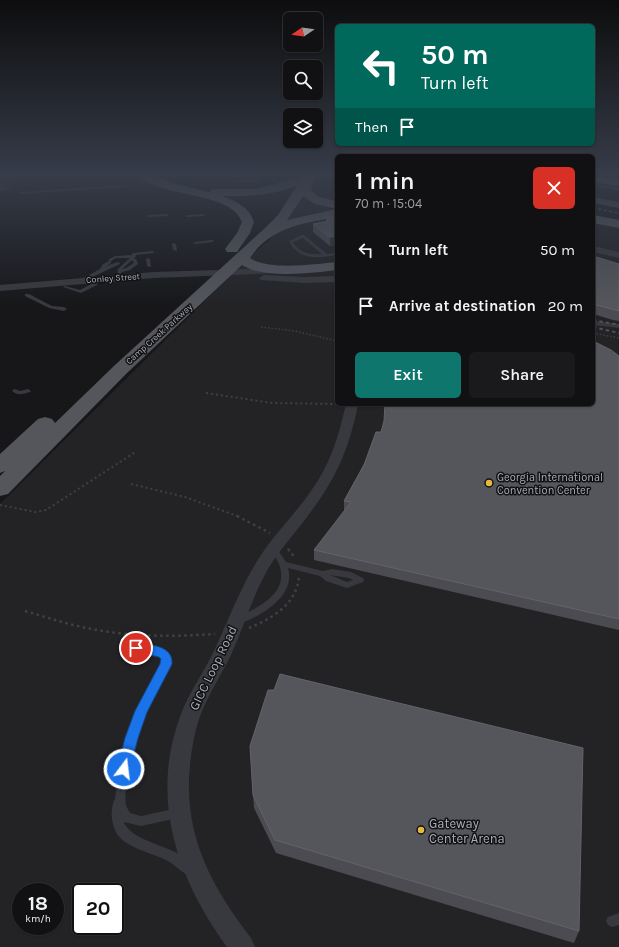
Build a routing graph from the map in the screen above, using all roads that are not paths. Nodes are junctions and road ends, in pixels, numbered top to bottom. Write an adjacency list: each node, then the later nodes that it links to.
1 (246, 217): 13 (main road)
2 (280, 217): 5 (main road, Camp Creek Parkway)
3 (316, 217): 5 (main road)
4 (595, 219): 6 (main road)
5 (266, 223): 13 (main road, Camp Creek Parkway)
6 (615, 224)
7 (211, 241): 8 (lane)
8 (194, 243)
9 (174, 244): 11 (lane)
10 (595, 249): 14 (street)
11 (175, 250)
12 (152, 252): 17 (lane)
13 (238, 252): 22 (main road); 24 (main road, Camp Creek Parkway); 25 (main road, Camp Creek Parkway)
14 (617, 253): 20 (street)
15 (335, 254): 16 (lane)
16 (326, 255): 16 (lane)
17 (134, 257): 19 (lane); 26 (lane)
18 (148, 259): 21 (lane)
19 (115, 260): 27 (lane); 27 (lane)
20 (605, 262)
21 (149, 266)
22 (335, 266)
23 (335, 266): 24 (street)
24 (226, 272): 25 (street, Conley Street); 28 (street); 39 (main road, Camp Creek Parkway)
25 (205, 273): 26 (street, Conley Street); 38 (main road, Camp Creek Parkway)
26 (121, 274): 27 (street, Conley Street)
27 (100, 275): 29 (street, Conley Street); 29 (lane)
28 (335, 278)
29 (72, 283): 30 (street, Conley Street)
30 (0, 288)
31 (27, 295): 32 (lane)
32 (64, 309)
33 (595, 323): 34 (lane)
34 (619, 326)
35 (15, 391): 36 (lane)
36 (28, 391)
37 (352, 406): 40 (street, GICC Loop Road)
38 (0, 466)
39 (0, 489)
40 (279, 551): 41 (lane); 42 (street, GICC Loop Road); 42 (lane)
41 (323, 574)
42 (234, 626): 45 (street, GICC Loop Road)
43 (136, 648): 44 (lane)
44 (120, 796): 45 (lane); 46 (lane)
45 (178, 813): 46 (street, GICC Loop Road)
46 (202, 887): 47 (street, GICC Loop Road)
47 (242, 947)

